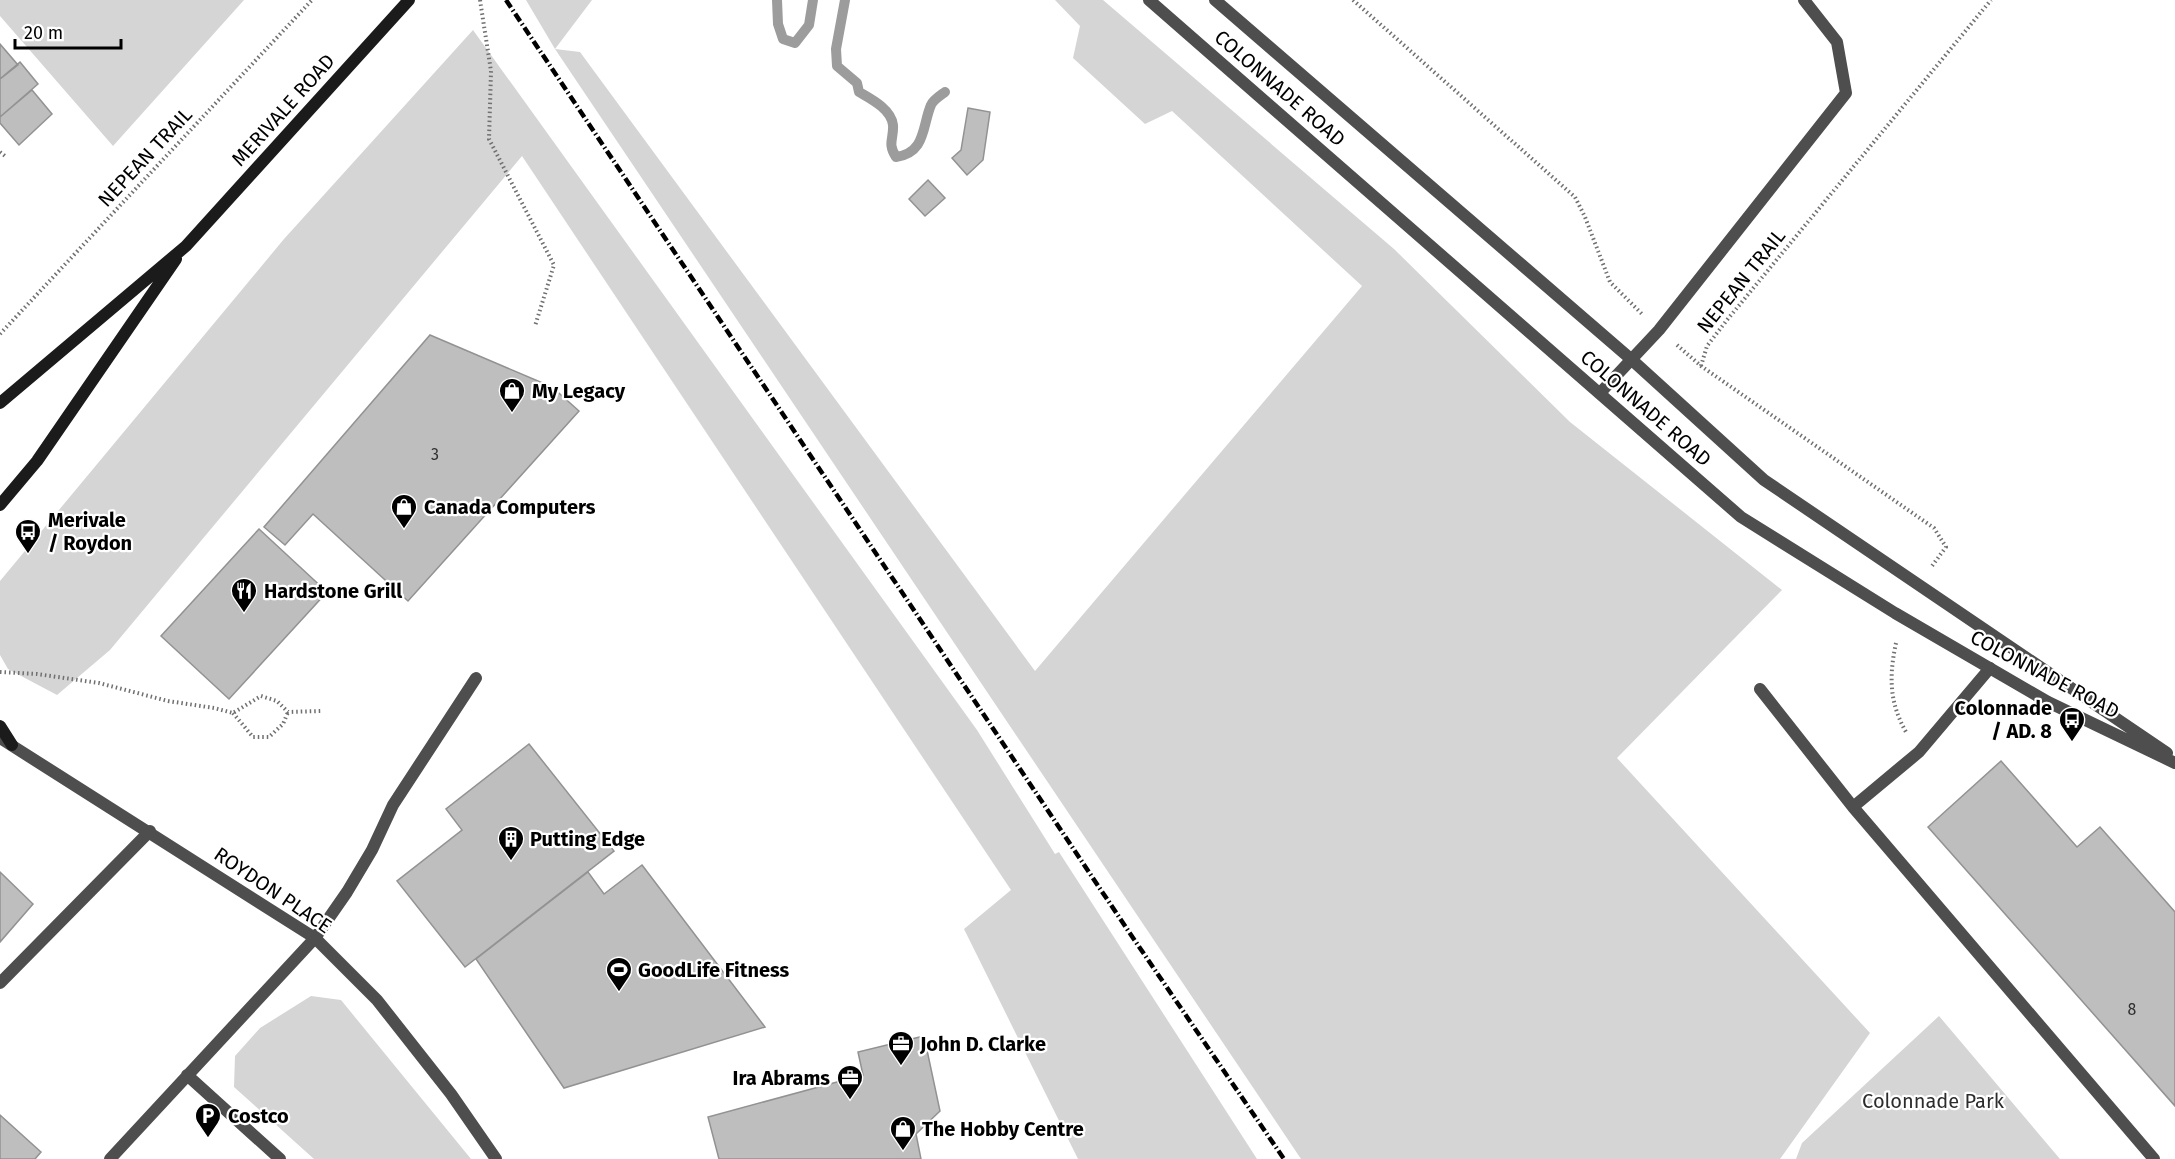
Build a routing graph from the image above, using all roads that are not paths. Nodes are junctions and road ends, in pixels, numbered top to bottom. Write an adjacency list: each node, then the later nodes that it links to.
1 (409, 0): 5 (main road, MERIVALE ROAD)
2 (1149, 0): 7 (street, COLONNADE ROAD)
3 (1215, 0): 6 (street, COLONNADE ROAD)
4 (1804, 0): 6 (street)
5 (186, 246): 8 (main road, MERIVALE ROAD); 9 (main road, MERIVALE ROAD)
6 (1632, 360): 7 (street); 16 (street, COLONNADE ROAD)
7 (1600, 393): 10 (street, COLONNADE ROAD)
8 (0, 403)
9 (0, 505)
10 (1990, 668): 17 (street, COLONNADE ROAD); 18 (street)
11 (476, 678): 20 (street)
12 (1760, 689): 18 (street)
13 (0, 726): 15 (main road)
14 (0, 738): 15 (street, ROYDON PLACE)
15 (12, 745): 19 (street, ROYDON PLACE)
16 (2175, 758)
17 (2175, 764)
18 (1853, 807): 26 (street)
19 (150, 831): 20 (street, ROYDON PLACE); 21 (street)
20 (315, 938): 22 (street); 25 (street, ROYDON PLACE)
21 (0, 983)
22 (187, 1076): 23 (street); 24 (street)
23 (110, 1159)
24 (280, 1159)
25 (496, 1159)
26 (2154, 1159)

